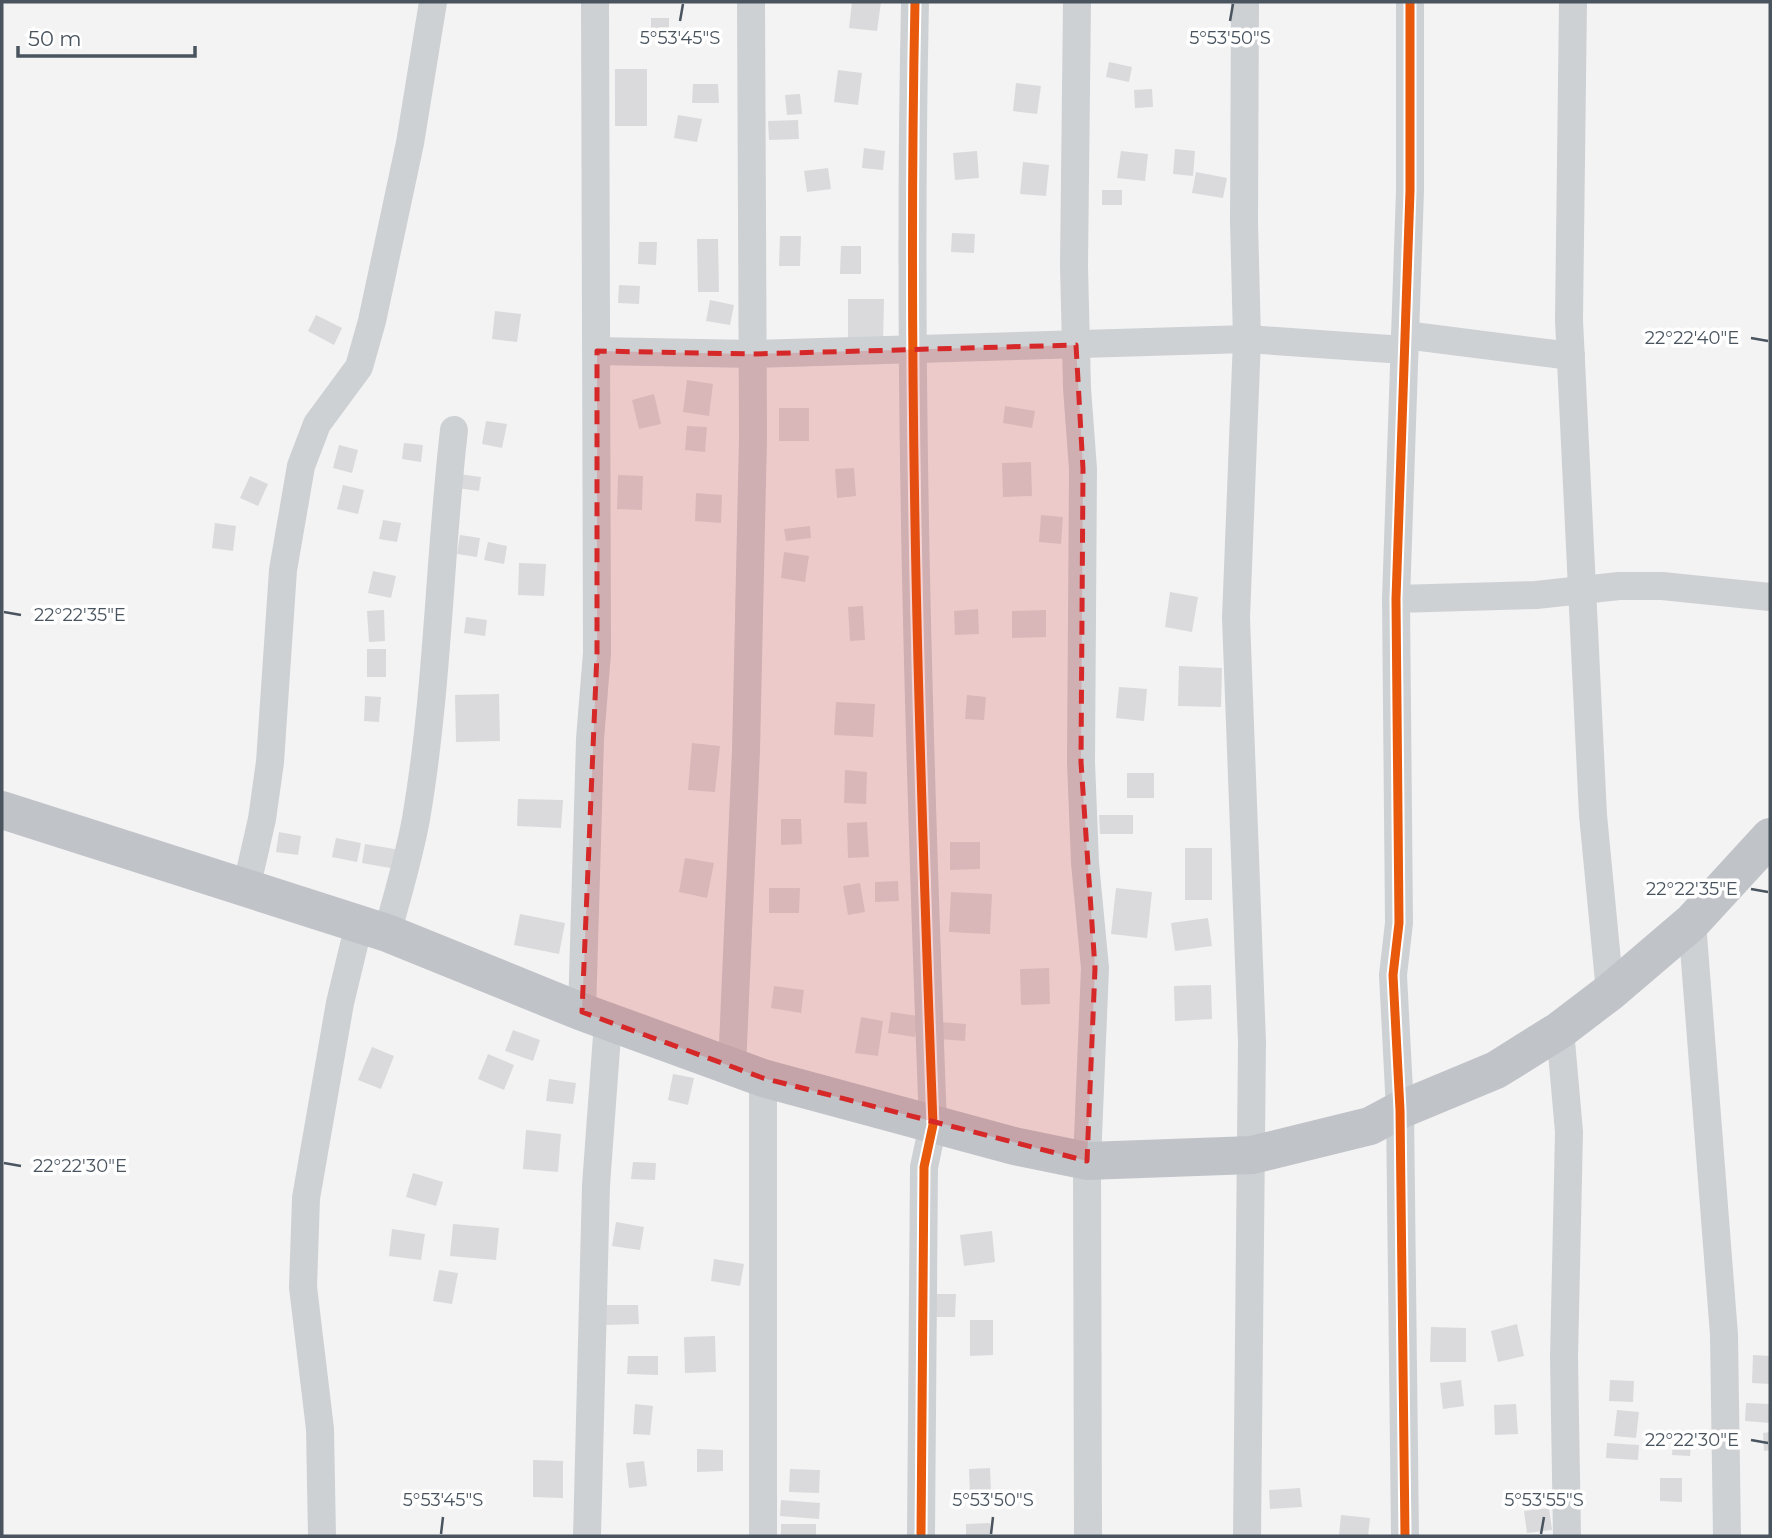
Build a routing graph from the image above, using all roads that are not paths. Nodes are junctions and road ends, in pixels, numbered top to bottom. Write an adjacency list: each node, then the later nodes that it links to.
1 (433, 2): 22 (street)
2 (594, 2): 12 (street)
3 (751, 2): 14 (street)
4 (915, 2): 13 (street)
5 (1077, 2): 11 (street)
6 (1245, 2): 9 (street)
7 (1410, 2): 10 (street)
8 (1573, 2): 15 (street)
9 (1247, 340): 10 (street); 11 (street); 31 (street)
10 (1404, 343): 15 (street); 19 (street)
11 (1076, 345): 13 (street); 32 (street)
12 (597, 351): 14 (street); 26 (street)
13 (914, 351): 14 (street); 30 (street)
14 (753, 354): 28 (street)
15 (1571, 356): 17 (street)
16 (454, 430): 24 (street)
17 (1584, 591): 18 (street); 19 (street); 25 (street)
18 (1770, 597)
19 (1396, 599): 29 (street)
20 (2, 810): 22 (highway)
21 (1770, 837): 23 (highway)
22 (246, 889): 24 (highway)
23 (1692, 922): 25 (highway); 41 (street)
24 (373, 929): 26 (highway); 33 (street)
25 (1610, 992): 27 (highway)
26 (595, 1017): 28 (highway); 34 (street)
27 (1560, 1030): 29 (highway); 40 (street)
28 (748, 1073): 30 (highway); 35 (street)
29 (1400, 1111): 31 (highway); 39 (street)
30 (933, 1125): 32 (highway); 36 (street)
31 (1252, 1155): 32 (highway); 38 (street)
32 (1087, 1161): 37 (street)
33 (322, 1536)
34 (587, 1536)
35 (763, 1536)
36 (921, 1536)
37 (1088, 1536)
38 (1247, 1536)
39 (1405, 1536)
40 (1567, 1536)
41 (1727, 1536)

